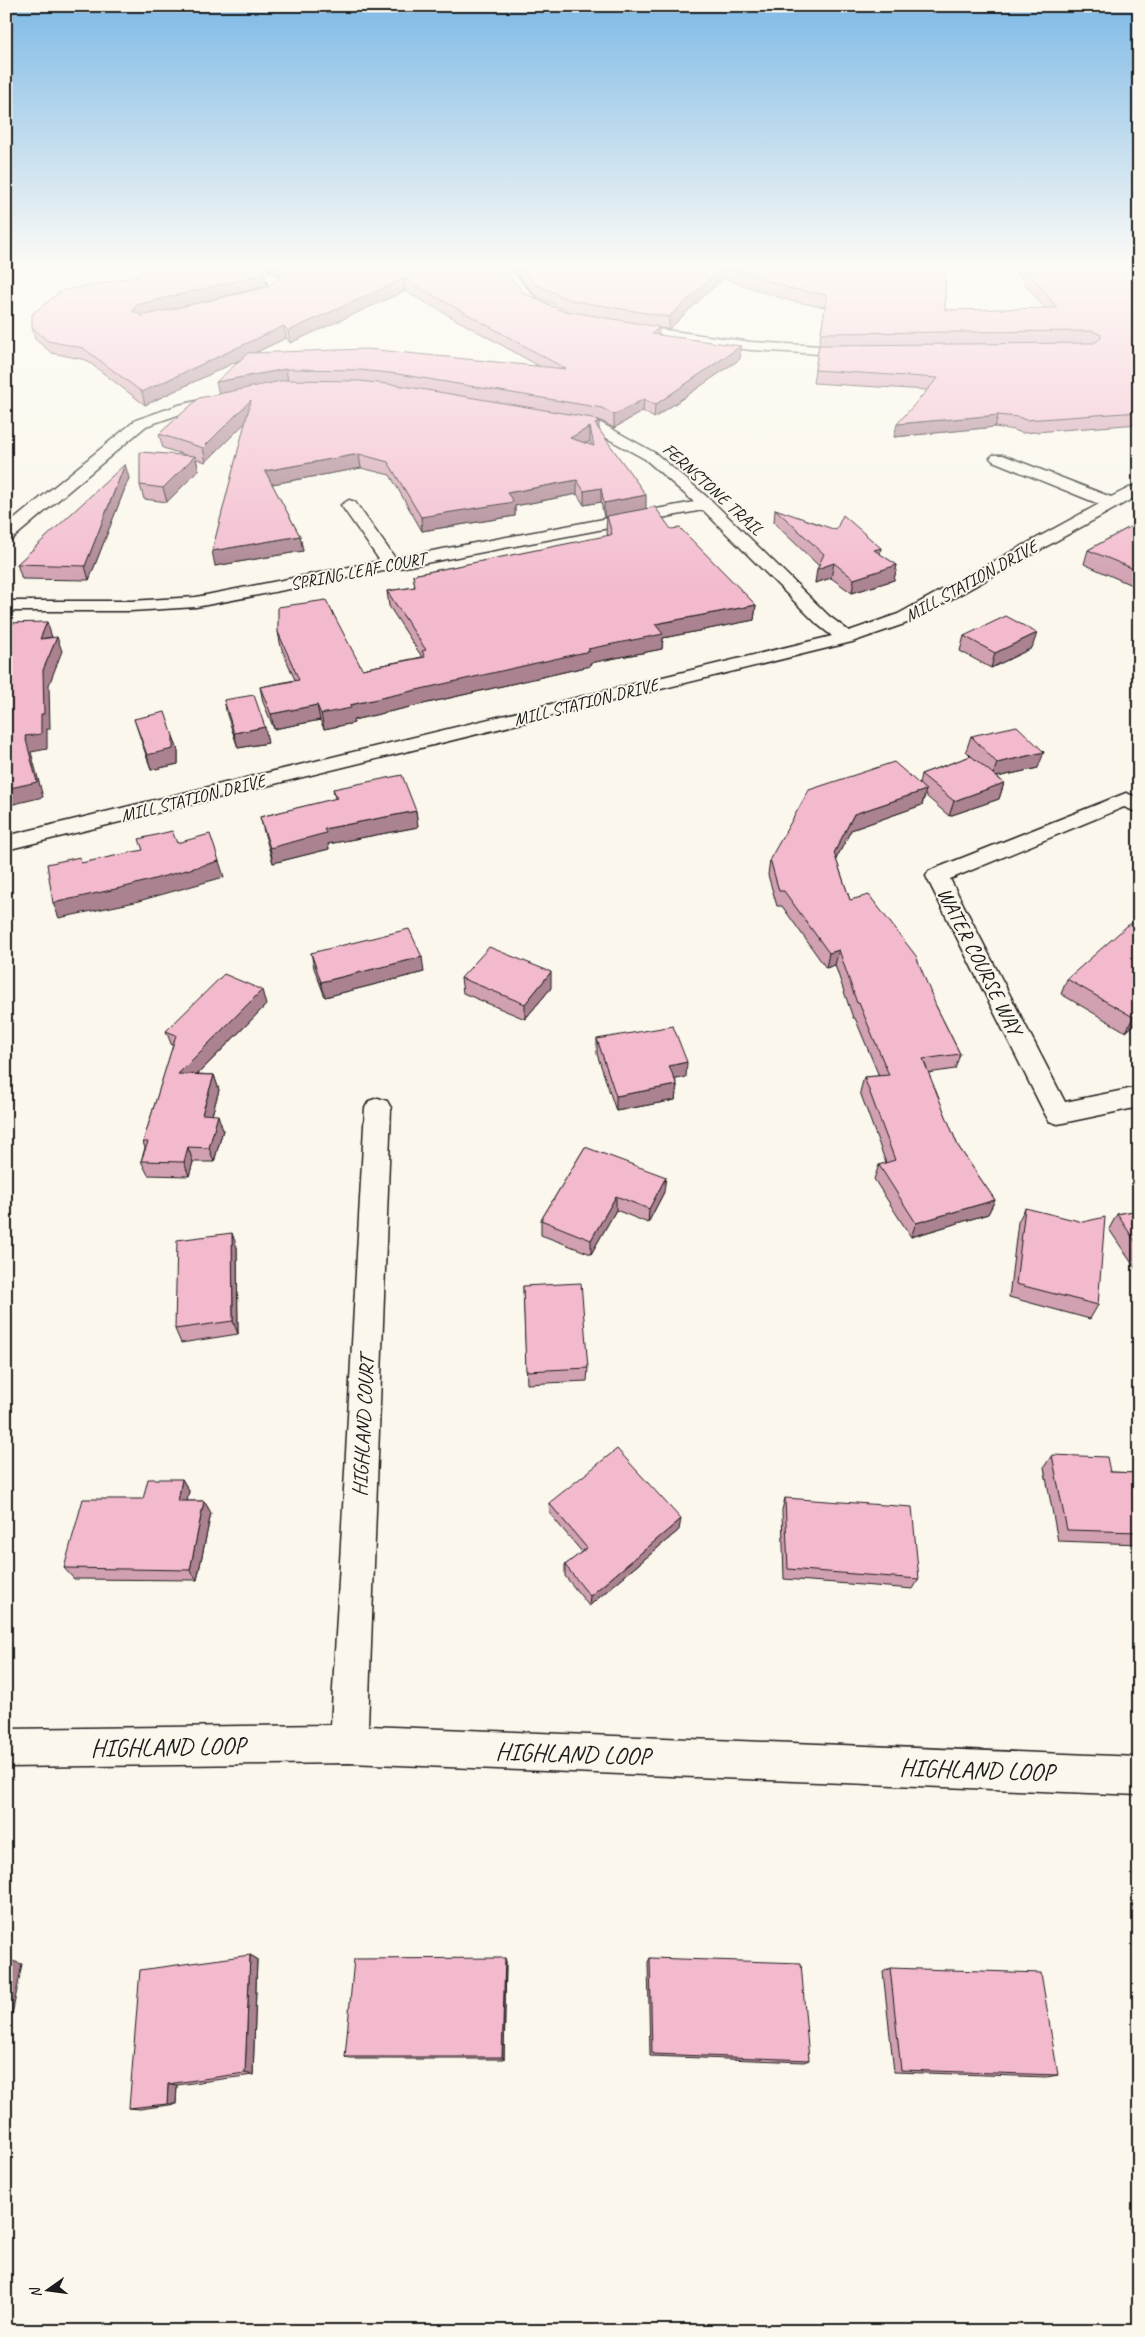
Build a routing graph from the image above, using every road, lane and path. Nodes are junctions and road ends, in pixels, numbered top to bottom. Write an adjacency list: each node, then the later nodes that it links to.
1 (239, 395): 8 (street)
2 (547, 418): 7 (street, FERNSTONE TRAIL)
3 (998, 458): 5 (street)
4 (1139, 488): 5 (street, MILL STATION DRIVE)
5 (1112, 503): 11 (street, MILL STATION DRIVE)
6 (349, 504): 9 (street)
7 (707, 505): 9 (street, SPRING LEAF COURT); 11 (street, FERNSTONE TRAIL)
8 (6, 535)
9 (390, 564): 10 (street, SPRING LEAF COURT)
10 (6, 606)
11 (846, 638): 13 (street, MILL STATION DRIVE)
12 (1139, 807): 14 (street, WATER COURSE WAY)
13 (6, 843)
14 (1139, 1097)
15 (378, 1108): 16 (street, HIGHLAND COURT)
16 (349, 1744): 17 (street, HIGHLAND LOOP); 18 (street, HIGHLAND LOOP)
17 (6, 1748)
18 (1139, 1776)

